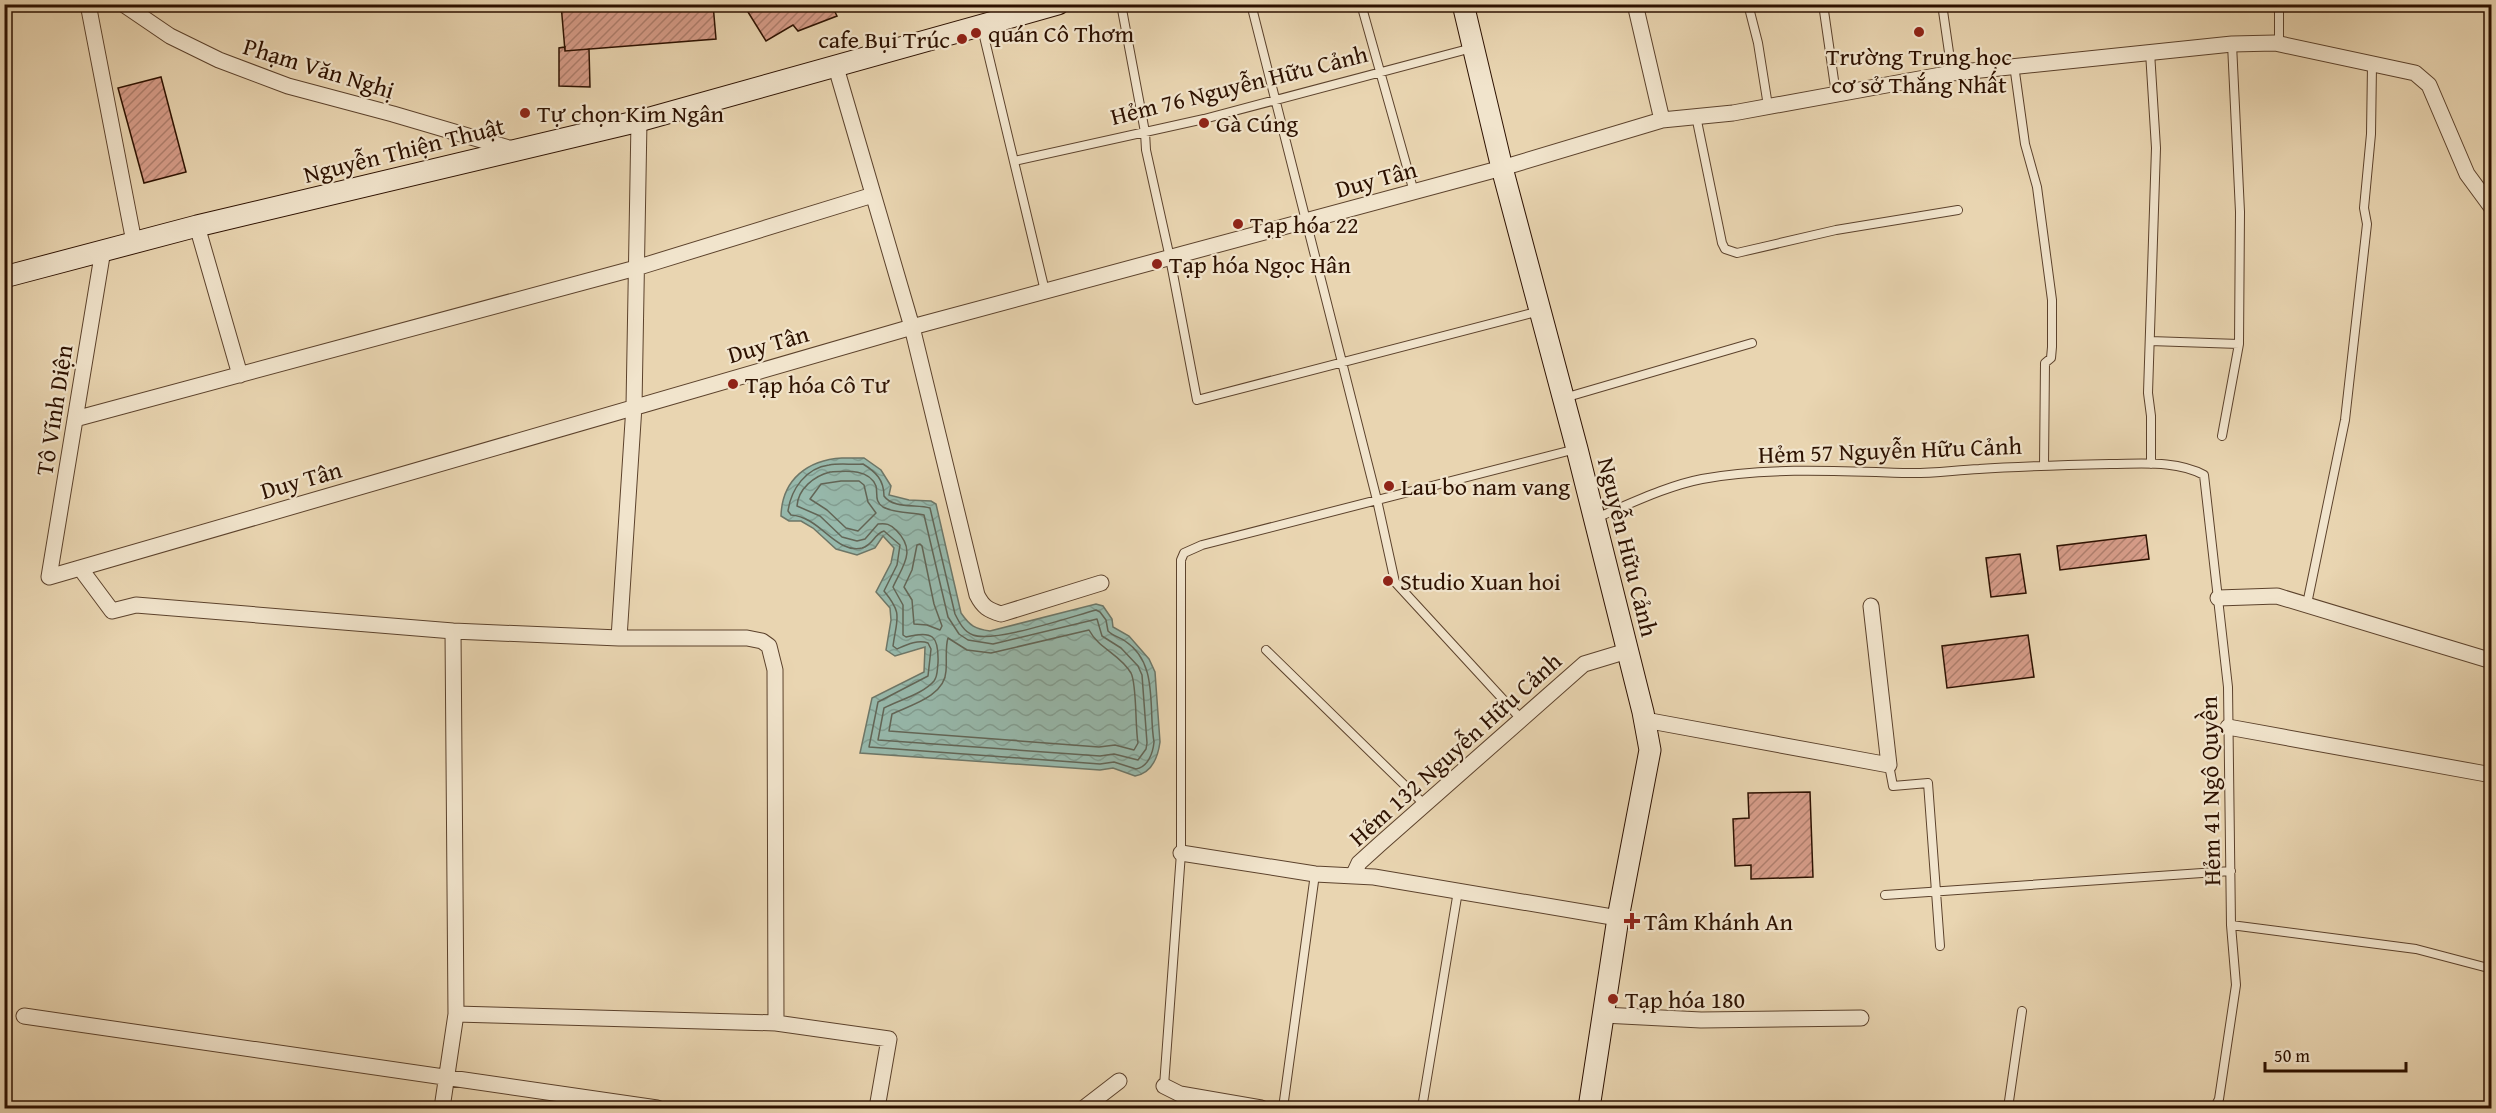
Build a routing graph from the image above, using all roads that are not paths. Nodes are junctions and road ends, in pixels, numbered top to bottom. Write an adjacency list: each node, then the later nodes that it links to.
1 (88, 4): 39 (street)
2 (123, 4): 30 (street, Phạm Văn Nghị)
3 (1058, 4): 13 (street, Nguyễn Thiện Thuật)
4 (1120, 4): 29 (lane)
5 (1251, 4): 24 (lane)
6 (1361, 4): 21 (lane)
7 (1463, 4): 16 (street, Nguyễn Hữu Cảnh)
8 (1635, 4): 27 (street)
9 (1748, 4): 25 (lane)
10 (1823, 4): 23 (lane)
11 (1942, 4): 22 (lane)
12 (2279, 4): 15 (lane)
13 (982, 26): 18 (street, Nguyễn Thiện Thuật); 31 (lane)
14 (2232, 44): 15 (street, Duy Tân); 17 (street, Duy Tân); 49 (lane)
15 (2279, 45): 19 (street, Duy Tân)
16 (1474, 48): 21 (lane, Hẻm 76 Nguyễn Hữu Cảnh); 32 (street, Nguyễn Hữu Cảnh)
17 (2150, 52): 20 (street, Duy Tân); 47 (lane)
18 (836, 64): 28 (street, Nguyễn Thiện Thuật); 34 (street)
19 (2372, 65): 35 (street, Duy Tân); 66 (lane)
20 (2014, 66): 22 (street, Duy Tân); 58 (lane)
21 (1380, 73): 24 (lane, Hẻm 76 Nguyễn Hữu Cảnh); 33 (lane)
22 (1952, 73): 23 (street, Duy Tân)
23 (1836, 94): 25 (street, Duy Tân)
24 (1275, 101): 29 (lane, Hẻm 76 Nguyễn Hữu Cảnh); 37 (lane)
25 (1768, 106): 26 (street, Duy Tân)
26 (1696, 116): 27 (street, Duy Tân); 36 (lane)
27 (1662, 120): 32 (street, Duy Tân)
28 (639, 121): 30 (street, Nguyễn Thiện Thuật); 42 (street)
29 (1145, 132): 31 (lane, Hẻm 76 Nguyễn Hữu Cảnh); 41 (lane)
30 (512, 150): 38 (street, Nguyễn Thiện Thuật)
31 (1014, 161): 44 (lane)
32 (1502, 168): 33 (street, Duy Tân); 45 (street, Nguyễn Hữu Cảnh)
33 (1414, 192): 37 (street, Duy Tân)
34 (873, 195): 42 (street); 46 (street)
35 (2492, 208)
36 (1959, 210)
37 (1307, 220): 41 (street, Duy Tân); 50 (lane)
38 (196, 226): 39 (street, Nguyễn Thiện Thuật); 51 (street)
39 (134, 242): 40 (street, Nguyễn Thiện Thuật)
40 (103, 250): 43 (street, Nguyễn Thiện Thuật); 54 (street, Tô Vĩnh Diện)
41 (1170, 258): 44 (street, Duy Tân); 50 (lane)
42 (636, 268): 51 (street); 53 (street)
43 (4, 277)
44 (1045, 291): 46 (street, Duy Tân)
45 (1541, 311): 50 (lane); 52 (street, Nguyễn Hữu Cảnh)
46 (912, 327): 53 (street, Duy Tân); 64 (street)
47 (2150, 341): 49 (lane); 57 (lane)
48 (1752, 343): 52 (lane)
49 (2239, 344): 55 (lane)
50 (1343, 362): 60 (lane)
51 (240, 375): 54 (street)
52 (1564, 398): 56 (street, Nguyễn Hữu Cảnh)
53 (634, 406): 62 (street, Duy Tân); 69 (street)
54 (75, 419): 63 (street, Tô Vĩnh Diện)
55 (2222, 436)
56 (1577, 449): 60 (lane); 61 (street, Nguyễn Hữu Cảnh)
57 (2151, 464): 58 (lane, Hẻm 57 Nguyễn Hữu Cảnh); 59 (lane, Hẻm 57 Nguyễn Hữu Cảnh)
58 (2044, 465): 61 (lane, Hẻm 57 Nguyễn Hữu Cảnh)
59 (2194, 470): 65 (lane, Hẻm 41 Ngô Quyền)
60 (1377, 500): 73 (lane); 79 (lane)
61 (1594, 518): 71 (street, Nguyễn Hữu Cảnh)
62 (80, 568): 63 (street, Duy Tân); 68 (street)
63 (49, 577)
64 (1101, 583)
65 (2218, 598): 66 (street); 75 (lane, Hẻm 41 Ngô Quyền)
66 (2307, 604): 72 (street)
67 (1871, 606): 76 (street)
68 (453, 631): 69 (street); 91 (street)
69 (619, 638): 95 (street)
70 (1266, 650): 78 (lane)
71 (1627, 651): 73 (street, Hẻm 132 Nguyễn Hữu Cảnh); 74 (street, Nguyễn Hữu Cảnh)
72 (2492, 661)
73 (1522, 720): 78 (street, Hẻm 132 Nguyễn Hữu Cảnh)
74 (1645, 720): 76 (street); 86 (street, Nguyễn Hữu Cảnh)
75 (2228, 727): 77 (street); 80 (lane, Hẻm 41 Ngô Quyền)
76 (1889, 765): 84 (lane)
77 (2492, 775)
78 (1425, 805): 82 (street, Hẻm 132 Nguyễn Hữu Cảnh)
79 (1181, 853): 81 (street, Hẻm 132 Nguyễn Hữu Cảnh); 98 (lane)
80 (2231, 871): 84 (lane); 87 (lane, Hẻm 41 Ngô Quyền)
81 (1315, 874): 82 (street, Hẻm 132 Nguyễn Hữu Cảnh); 104 (lane)
82 (1353, 876): 83 (street, Hẻm 132 Nguyễn Hữu Cảnh)
83 (1458, 891): 86 (street, Hẻm 132 Nguyễn Hữu Cảnh); 105 (lane)
84 (1937, 891): 85 (lane); 88 (lane)
85 (1885, 895)
86 (1618, 918): 92 (street, Nguyễn Hữu Cảnh)
87 (2231, 925): 89 (lane); 108 (lane, Hẻm 41 Ngô Quyền)
88 (1940, 946)
89 (2492, 969)
90 (2022, 1011): 107 (lane)
91 (456, 1014): 95 (street); 96 (street)
92 (1604, 1015): 94 (street); 106 (street, Nguyễn Hữu Cảnh)
93 (24, 1016): 96 (street)
94 (1861, 1018)
95 (776, 1023): 101 (street)
96 (447, 1078): 99 (street); 100 (street)
97 (1119, 1081): 102 (street)
98 (1164, 1086): 103 (street)
99 (442, 1108)
100 (657, 1108)
101 (877, 1108)
102 (1084, 1108)
103 (1261, 1108)
104 (1283, 1108)
105 (1422, 1108)
106 (1589, 1108)
107 (2008, 1108)
108 (2205, 1108)

